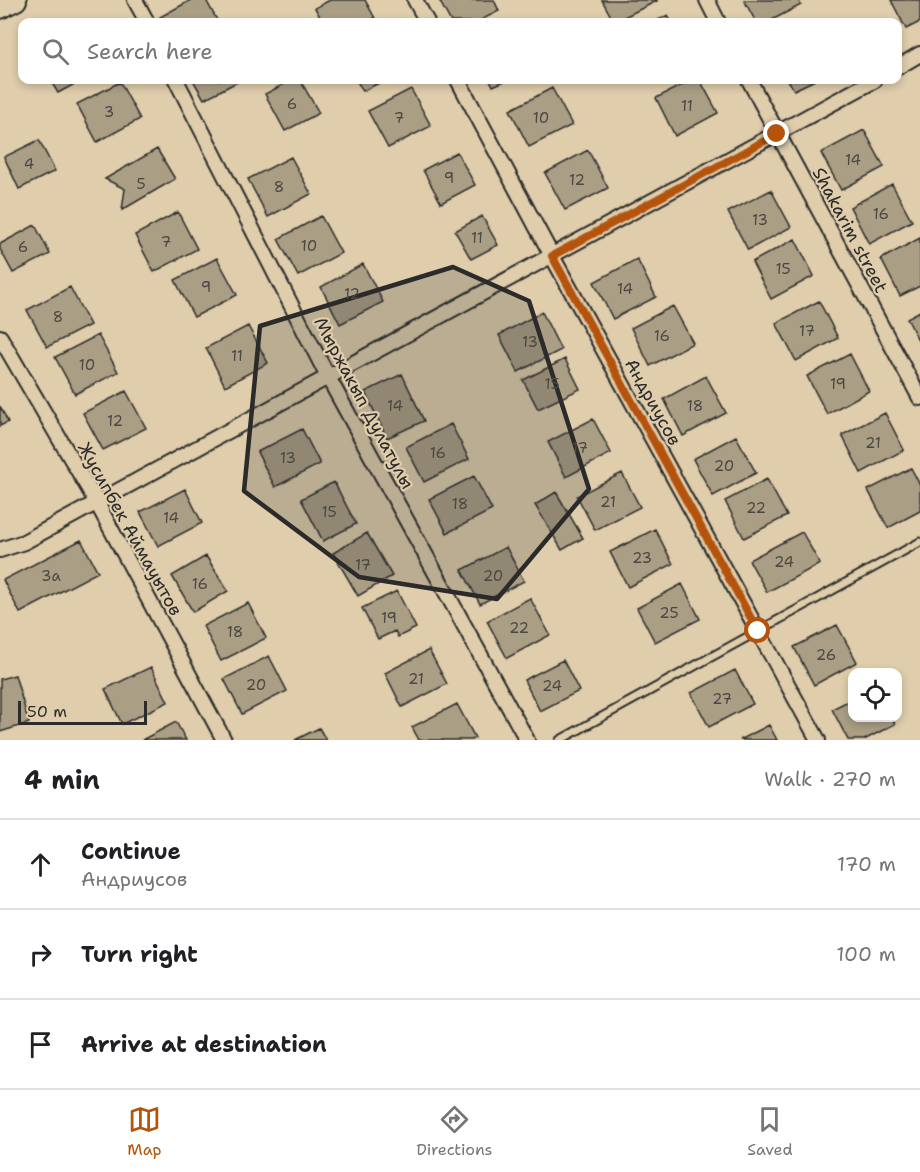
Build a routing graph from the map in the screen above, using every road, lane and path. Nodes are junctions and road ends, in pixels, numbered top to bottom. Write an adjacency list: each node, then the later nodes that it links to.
1 (16, 0): 5 (street)
2 (135, 0): 6 (street)
3 (415, 0): 7 (street)
4 (706, 0): 8 (street)
5 (0, 8)
6 (145, 18)
7 (425, 18)
8 (716, 18)
9 (920, 54): 10 (street)
10 (902, 64)
11 (178, 84): 18 (street, Мыржакып Дулатулы)
12 (460, 84): 16 (street, Андриусов)
13 (751, 84): 15 (street, Shakarim street)
14 (868, 84): 15 (street)
15 (777, 134): 16 (street); 19 (street, Shakarim street)
16 (552, 256): 18 (street); 23 (street, Андриусов)
17 (0, 338): 20 (street, Жусипбек Аймауытов)
18 (328, 377): 20 (street); 25 (street, Мыржакып Дулатулы)
19 (920, 398)
20 (97, 502): 22 (street); 24 (street, Жусипбек Аймауытов)
21 (920, 542): 23 (lane)
22 (0, 550)
23 (758, 631): 26 (lane); 27 (street, Андриусов)
24 (224, 740)
25 (527, 740)
26 (560, 740)
27 (818, 740)

